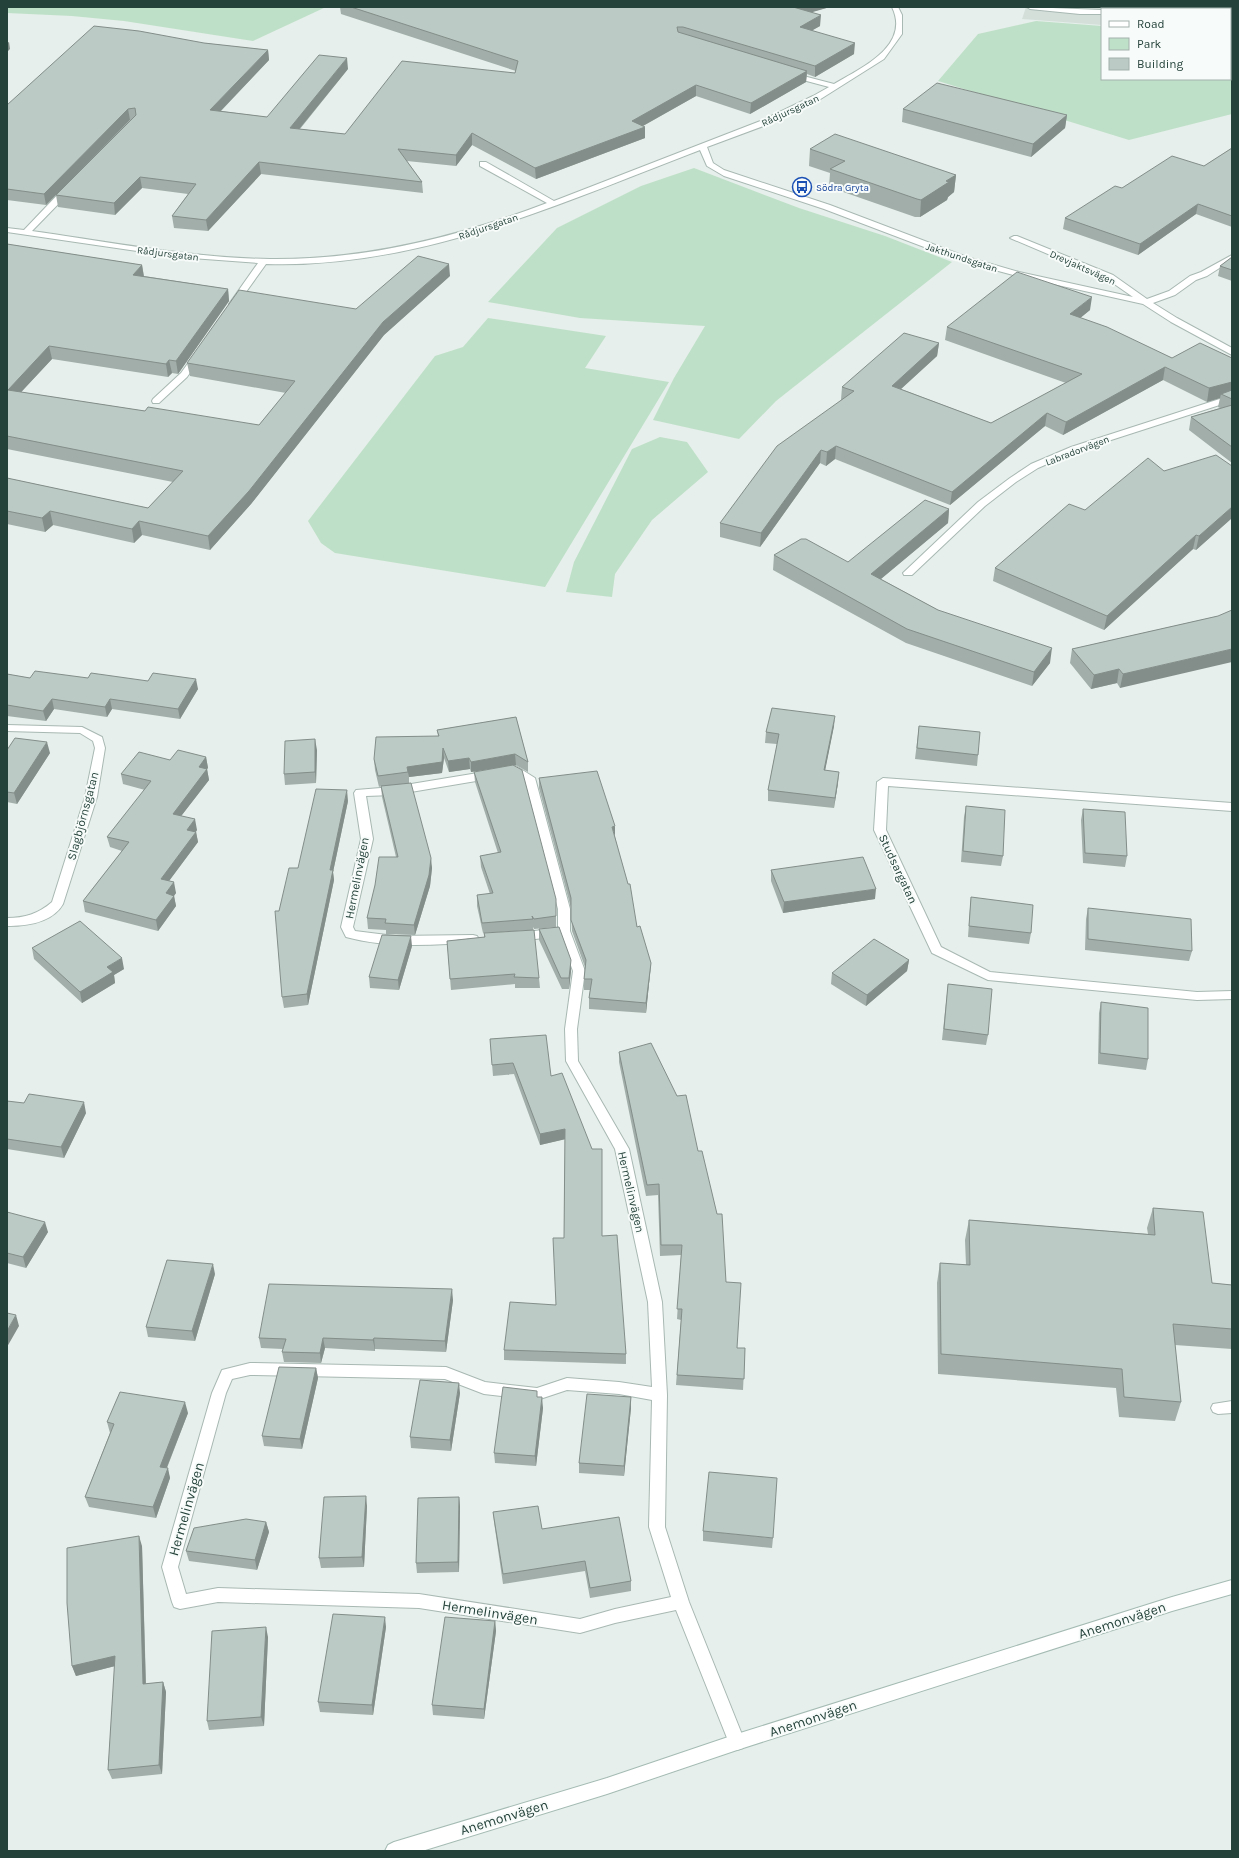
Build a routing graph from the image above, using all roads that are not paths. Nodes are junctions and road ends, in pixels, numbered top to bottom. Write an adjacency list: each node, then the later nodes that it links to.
1 (895, 7): 6 (street, Rådjursgatan)
2 (1030, 7): 3 (street)
3 (1045, 8): 4 (street)
4 (1101, 12)
5 (782, 70): 6 (street)
6 (836, 87): 7 (street, Rådjursgatan)
7 (703, 146): 10 (street, Rådjursgatan); 16 (street, Jakthundsgatan)
8 (483, 164): 10 (street)
9 (71, 186): 12 (street)
10 (553, 203): 15 (street, Rådjursgatan)
11 (7, 230): 12 (street, Rådjursgatan)
12 (26, 233): 15 (street, Rådjursgatan)
13 (1014, 238): 16 (street, Drevjaktsvägen)
14 (1232, 257): 16 (street)
15 (264, 261): 17 (street)
16 (1146, 302): 19 (street, Jakthundsgatan)
17 (227, 313)
18 (202, 351): 21 (street)
19 (1232, 352)
20 (1232, 398): 22 (street, Labradorvägen)
21 (156, 401)
22 (908, 573)
23 (7, 728): 25 (street, Slagbjörnsgatan)
24 (1232, 807): 29 (street, Studsargatan)
25 (7, 922)
26 (564, 931): 27 (street); 28 (street, Hermelinvägen); 30 (street, Hermelinvägen)
27 (509, 938)
28 (487, 939)
29 (1232, 996)
30 (660, 1395): 32 (street, Hermelinvägen); 32 (street, Hermelinvägen)
31 (1232, 1587): 33 (street, Anemonvägen)
32 (681, 1602): 33 (street, Hermelinvägen)
33 (737, 1742): 34 (street, Anemonvägen)
34 (394, 1851)

